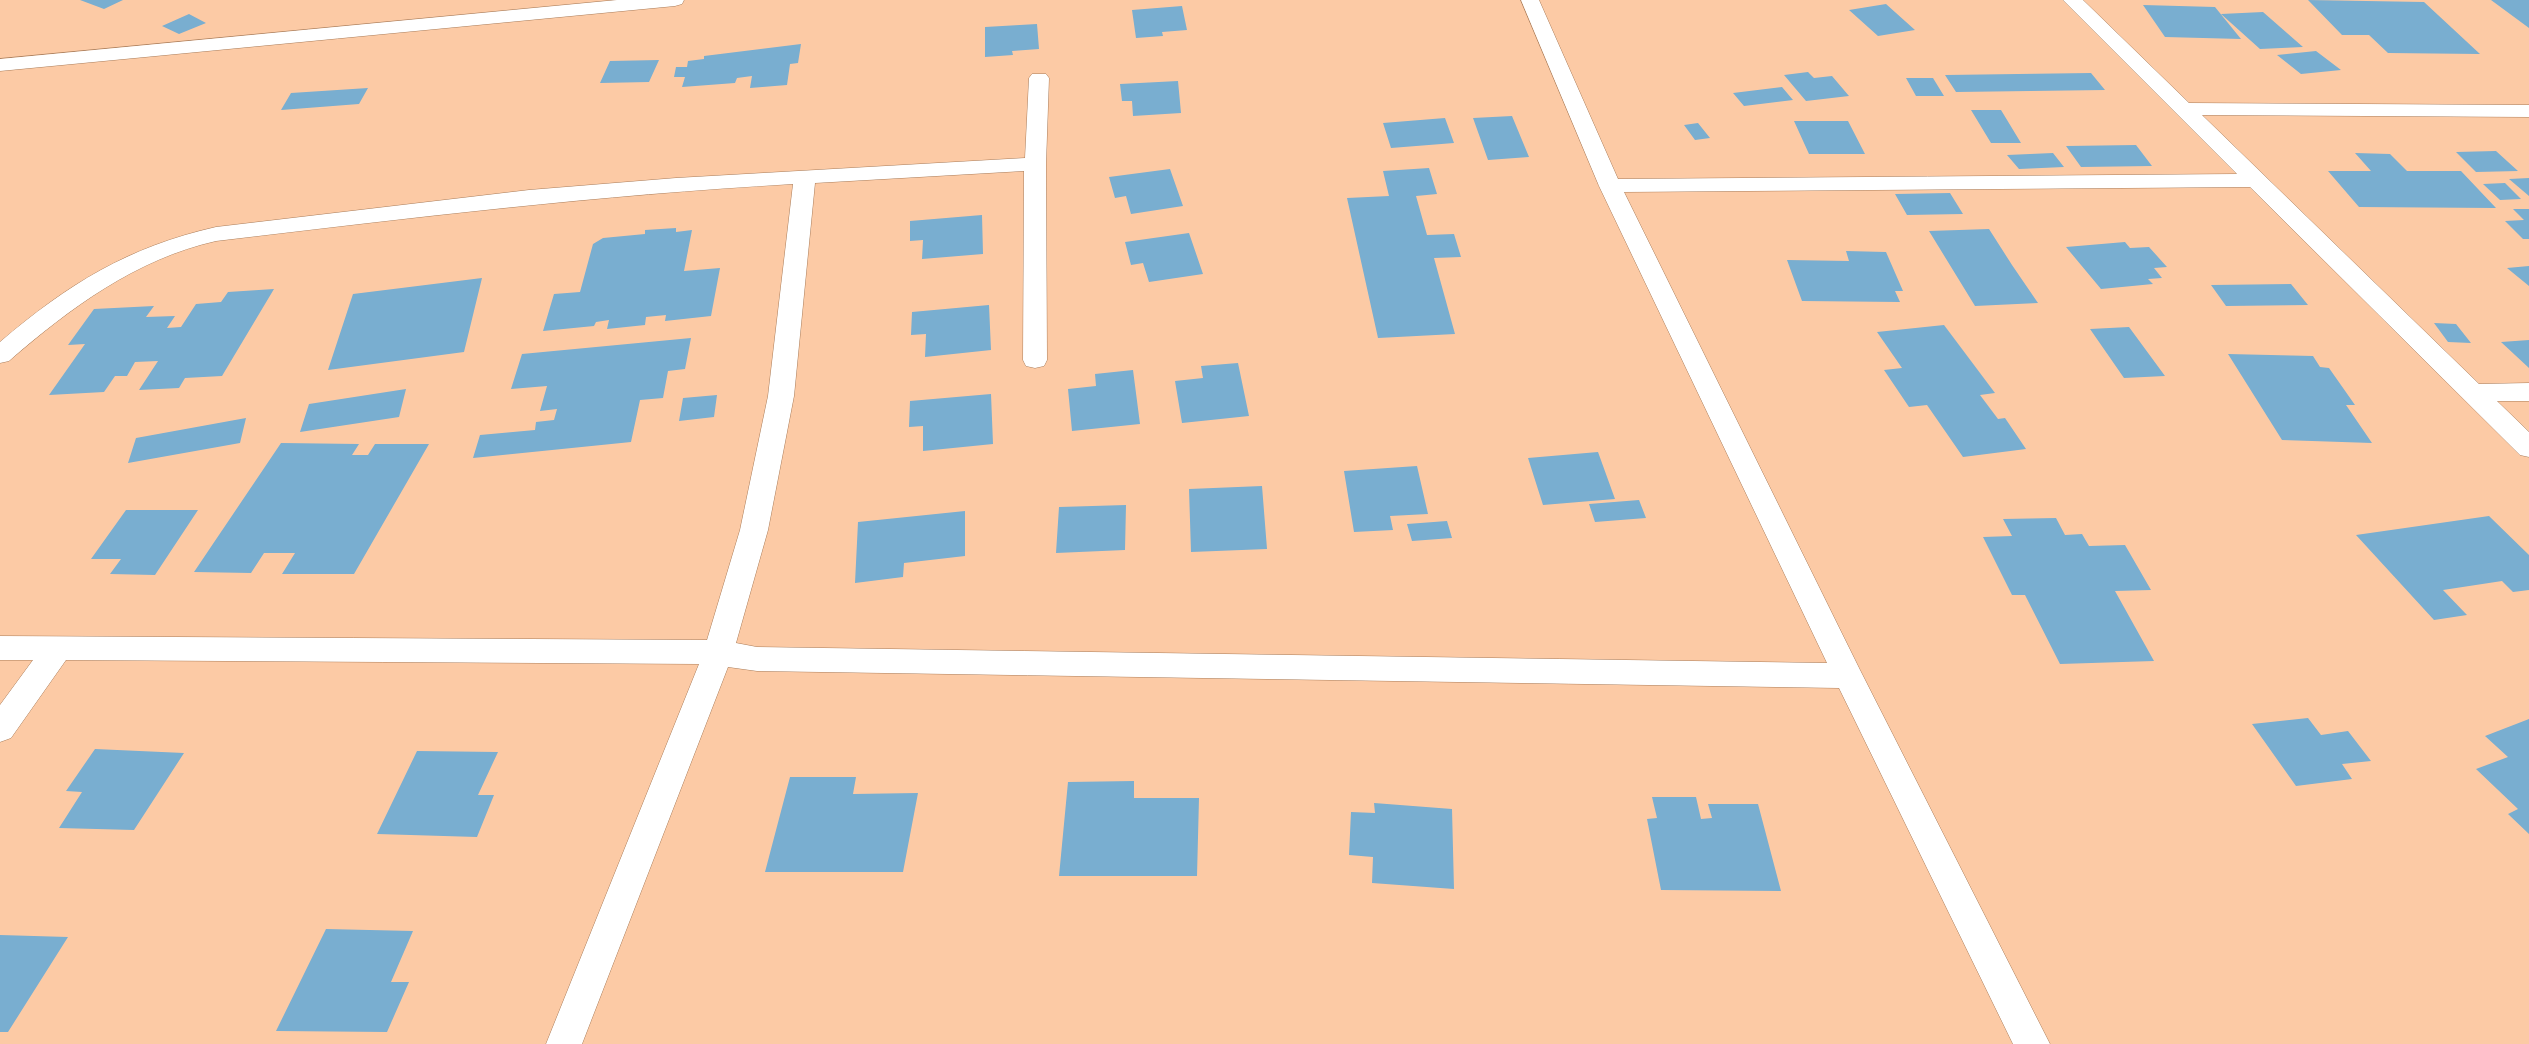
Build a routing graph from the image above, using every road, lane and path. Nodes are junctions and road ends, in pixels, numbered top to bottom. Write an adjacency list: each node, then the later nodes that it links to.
1 (506, 0): 5 (street)
2 (675, 0): 5 (street)
3 (1530, 0): 13 (street)
4 (2072, 0): 8 (street)
5 (490, 18): 6 (street)
6 (0, 65)
7 (1039, 78): 10 (street)
8 (2183, 109): 9 (street); 12 (street)
9 (2529, 111)
10 (1035, 164): 11 (street); 15 (street)
11 (805, 177): 14 (street); 21 (street)
12 (2255, 180): 13 (street); 17 (street)
13 (1610, 186): 22 (street)
14 (0, 355)
15 (1035, 360)
16 (2529, 392): 17 (street)
17 (2472, 393): 18 (street)
18 (2529, 448)
19 (59, 647): 20 (street); 21 (street); 23 (street)
20 (0, 648)
21 (718, 653): 22 (street); 24 (street)
22 (1848, 676): 25 (street)
23 (0, 729)
24 (564, 1044)
25 (2032, 1044)

